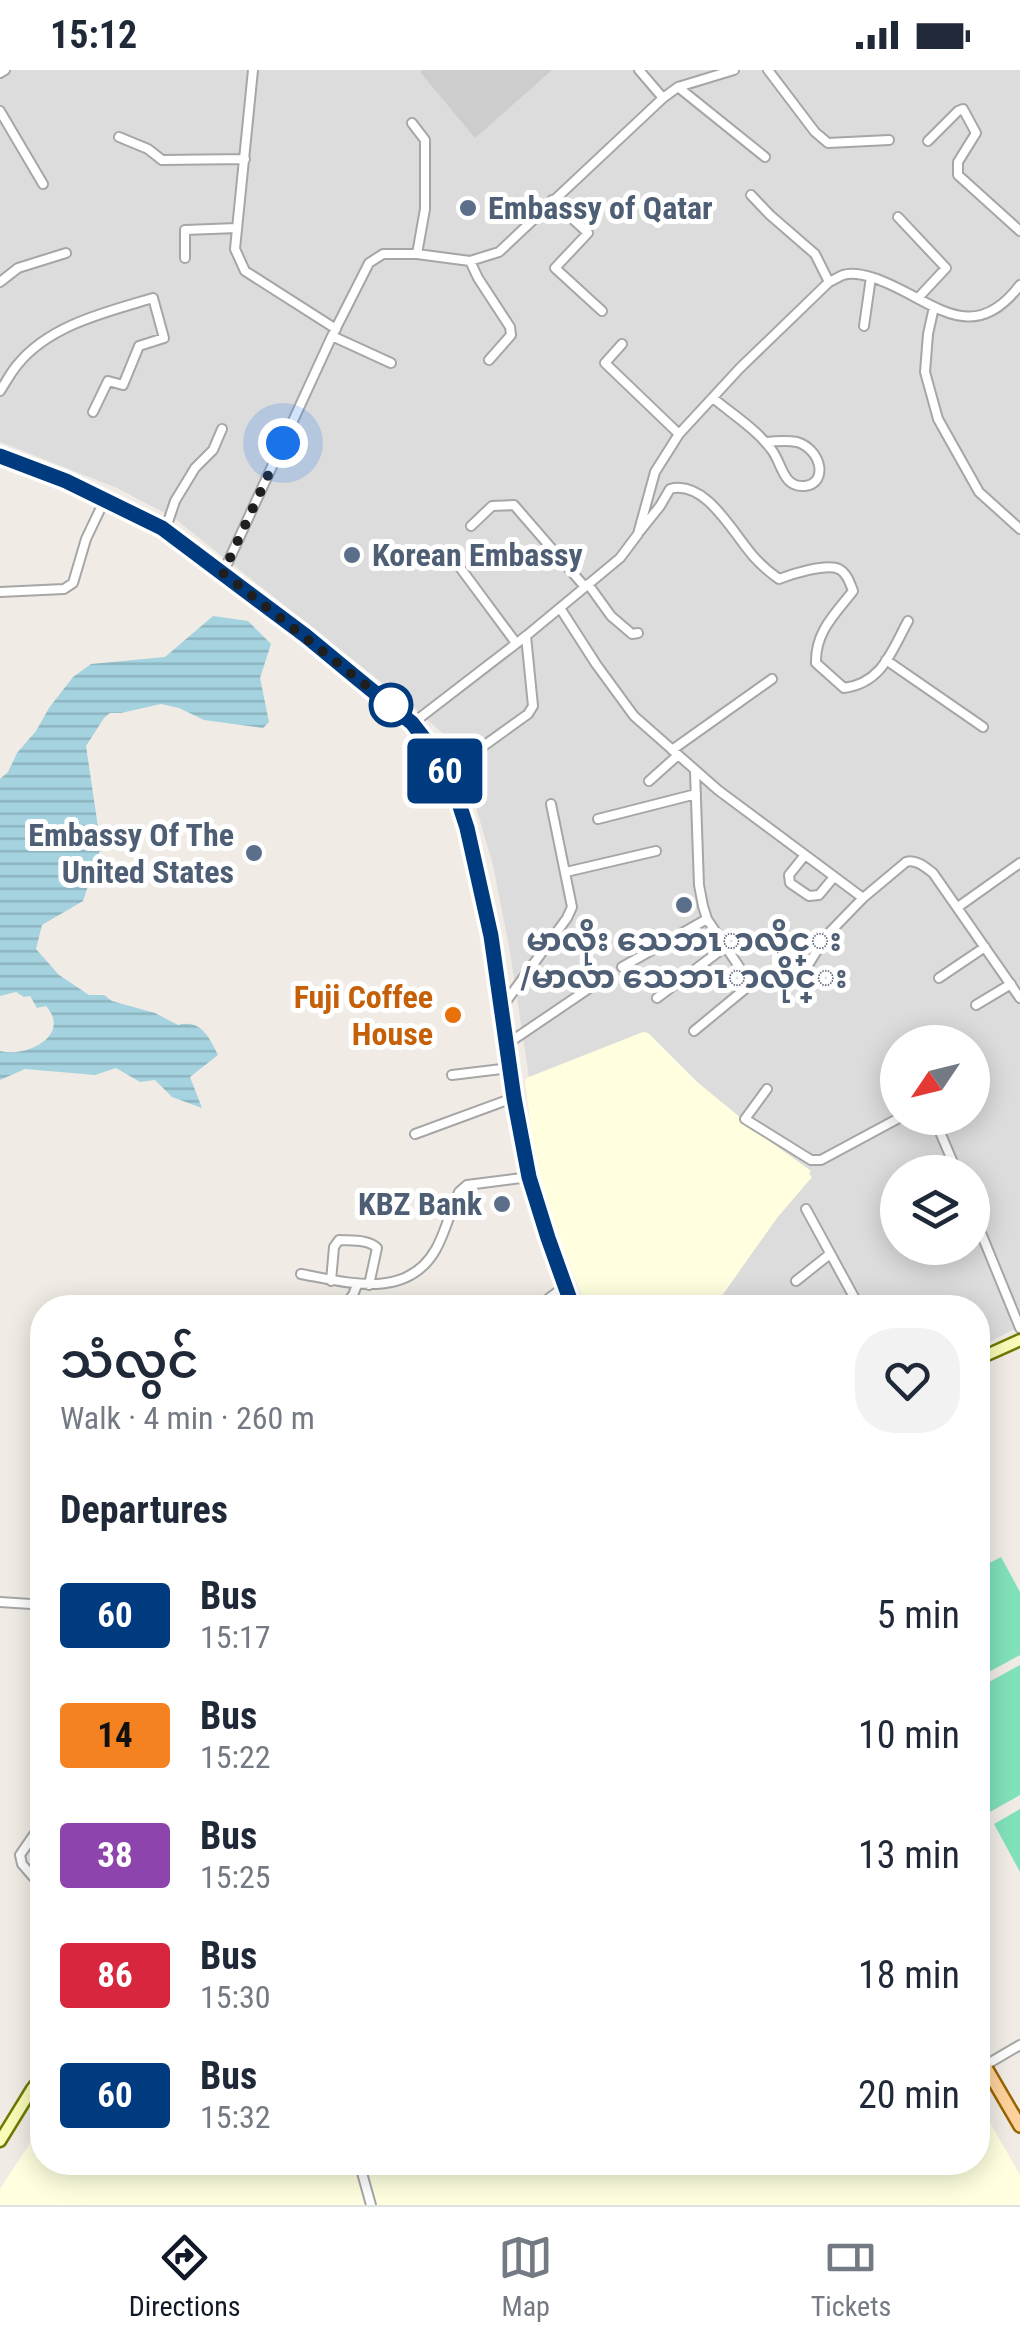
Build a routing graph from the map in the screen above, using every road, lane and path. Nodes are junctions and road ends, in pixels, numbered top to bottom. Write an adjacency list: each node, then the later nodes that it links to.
1 (253, 70): 13 (street)
2 (639, 70): 6 (street)
3 (734, 70): 5 (street)
4 (768, 70): 10 (street)
5 (678, 87): 6 (street); 12 (street)
6 (663, 98): 16 (street)
7 (0, 112): 14 (street)
8 (412, 123): 21 (street)
9 (119, 136): 13 (street)
10 (889, 140)
11 (928, 141): 19 (street)
12 (765, 157)
13 (245, 159): 18 (street)
14 (43, 184)
15 (751, 195): 26 (street)
16 (552, 200): 23 (street); 30 (street)
17 (898, 217): 28 (street)
18 (237, 228): 22 (street); 32 (street)
19 (1020, 231)
20 (66, 253): 25 (street)
21 (417, 254): 23 (street); 32 (street)
22 (185, 258)
23 (470, 261): 34 (street)
24 (871, 277): 26 (street); 28 (street); 31 (street)
25 (0, 282)
26 (829, 282): 37 (street)
27 (1020, 285): 29 (street)
28 (918, 298): 29 (street)
29 (934, 307): 45 (street)
30 (602, 311)
31 (864, 326)
32 (334, 333): 35 (street); 49 (street)
33 (622, 344): 40 (street)
34 (489, 360)
35 (391, 364)
36 (0, 390): 38 (street)
37 (712, 398): 40 (street); 41 (street)
38 (93, 412)
39 (222, 429): 46 (street)
40 (679, 434): 47 (street)
41 (766, 442): 41 (street)
42 (0, 456): 43 (main road)
43 (104, 499): 46 (main road); 51 (street)
44 (471, 526): 50 (street)
45 (1020, 529)
46 (165, 531): 49 (main road)
47 (638, 534): 50 (street); 57 (street)
48 (456, 562): 56 (street)
49 (223, 573): 59 (main road)
50 (587, 586): 52 (street); 54 (street)
51 (0, 592)
52 (560, 608): 55 (street); 61 (street)
53 (908, 621): 57 (street)
54 (638, 633)
55 (526, 636): 56 (street); 62 (street)
56 (516, 643): 59 (street)
57 (886, 660): 60 (street)
58 (772, 679): 61 (street)
59 (412, 723): 62 (main road)
60 (983, 727)
61 (675, 753): 63 (street); 64 (street)
62 (446, 772): 86 (main road)
63 (695, 772): 65 (street); 69 (street)
64 (649, 781)
65 (696, 794): 67 (street); 75 (street)
66 (551, 804): 71 (street)
67 (598, 819)
68 (656, 852): 71 (street)
69 (805, 855): 72 (street); 72 (street)
70 (1020, 863): 74 (street)
71 (566, 872): 86 (street)
72 (834, 877): 73 (street)
73 (863, 898): 74 (street); 79 (street)
74 (958, 908): 77 (street)
75 (707, 919): 76 (street); 78 (street)
76 (725, 947): 83 (street); 87 (street)
77 (985, 947): 80 (street); 81 (street)
78 (622, 967)
79 (805, 970)
80 (939, 978)
81 (1010, 984): 84 (street); 85 (street)
82 (594, 985): 88 (street)
83 (657, 998)
84 (1020, 998)
85 (976, 1005)
86 (502, 1007): 88 (main road)
87 (694, 1031)
88 (507, 1044): 89 (main road)
89 (510, 1068): 90 (street); 92 (main road)
90 (452, 1074)
91 (767, 1090): 93 (street)
92 (514, 1098): 94 (street); 95 (main road)
93 (880, 1128)
94 (415, 1134)
95 (529, 1177): 103 (street); 104 (main road)
96 (806, 1210): 97 (street)
97 (830, 1254): 101 (street); 108 (street)
98 (990, 1255): 109 (street)
99 (301, 1274): 100 (street)
100 (331, 1281): 102 (street); 103 (street)
101 (796, 1281)
102 (357, 1285): 103 (street); 105 (street)
103 (369, 1285)
104 (564, 1287): 106 (street); 107 (main road)
105 (351, 1295)
106 (553, 1295)
107 (567, 1295)
108 (853, 1295)
109 (1020, 1328)
110 (1020, 1340): 111 (main road)
111 (990, 1354)
112 (0, 1602): 113 (street)
113 (30, 1604)
114 (30, 1840): 115 (street)
115 (30, 1873)
116 (1020, 2046): 117 (street)
117 (990, 2057)
118 (990, 2075): 120 (main road)
119 (30, 2092): 121 (main road)
120 (1020, 2126)
121 (0, 2141)
122 (362, 2175): 123 (street)
123 (371, 2205)

